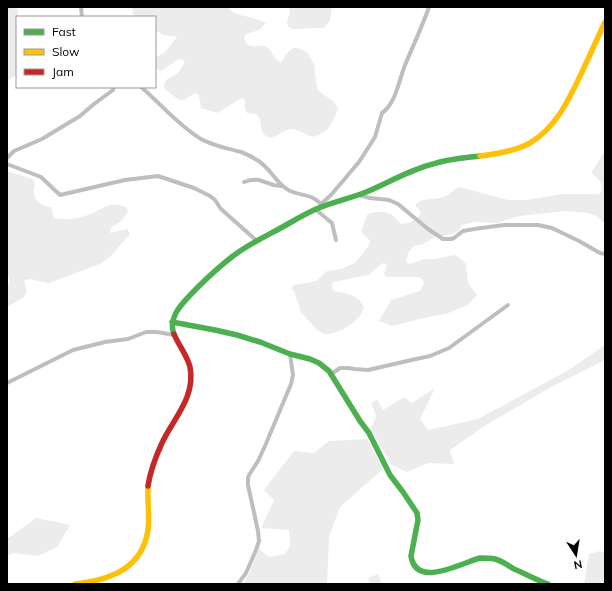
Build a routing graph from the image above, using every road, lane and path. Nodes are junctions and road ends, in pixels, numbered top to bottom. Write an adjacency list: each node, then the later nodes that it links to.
1 (429, 7): 10 (street)
2 (605, 22): 9 (street)
3 (114, 88): 5 (street)
4 (142, 88): 8 (street)
5 (7, 158)
6 (7, 164): 13 (street)
7 (244, 182): 8 (street)
8 (283, 186): 10 (street)
9 (358, 195): 10 (street); 14 (street)
10 (321, 205): 11 (street)
11 (315, 210): 12 (street); 13 (street)
12 (336, 240)
13 (257, 241): 16 (street)
14 (605, 254)
15 (508, 305): 19 (street)
16 (172, 322): 17 (street); 18 (street)
17 (174, 335): 20 (street); 21 (street)
18 (290, 354): 19 (street); 22 (street)
19 (331, 374): 23 (street)
20 (7, 383)
21 (75, 584)
22 (238, 584)
23 (548, 584)

